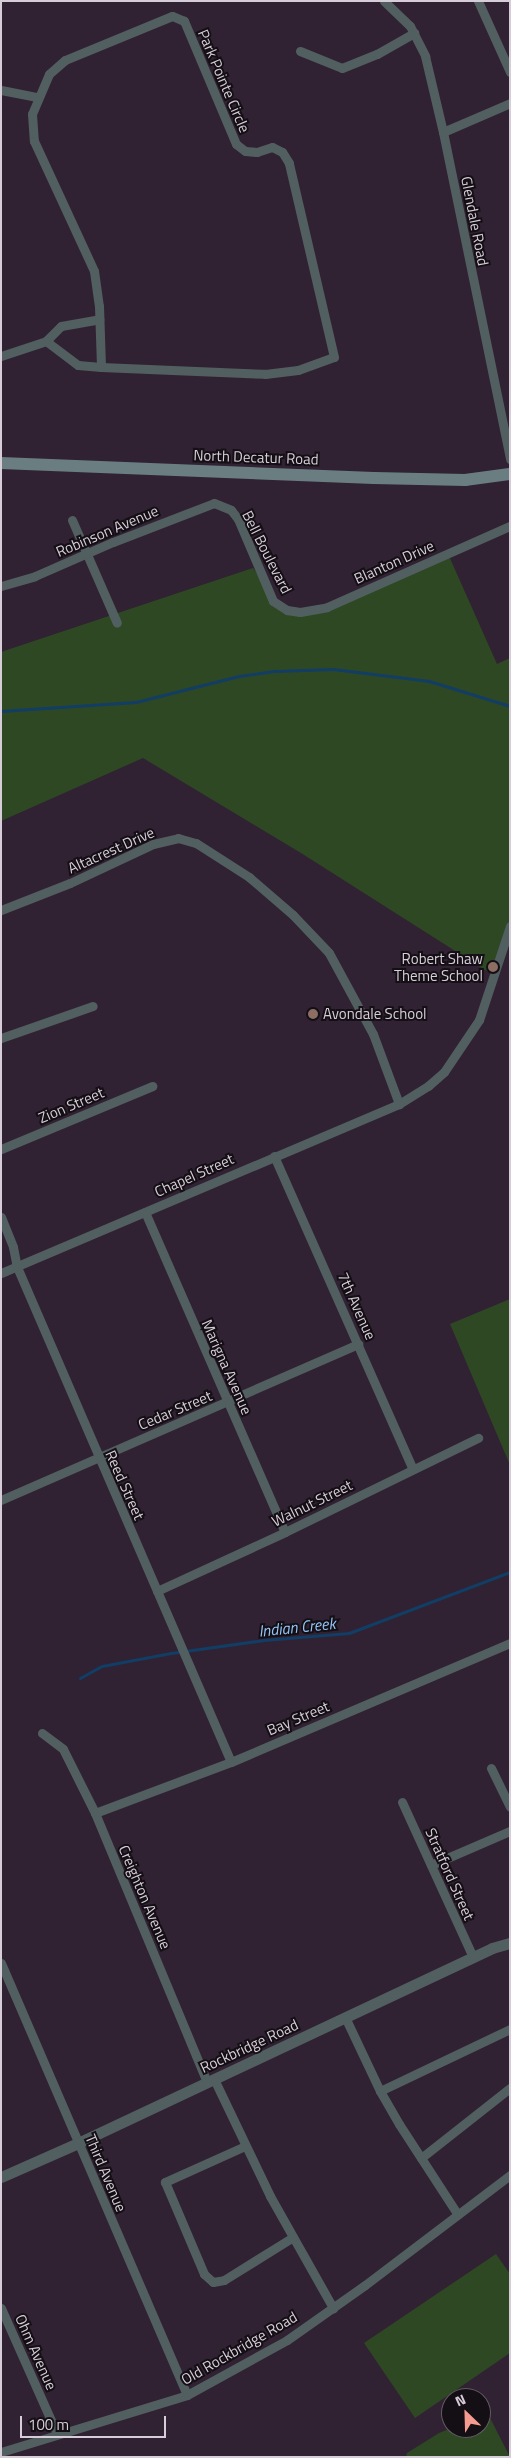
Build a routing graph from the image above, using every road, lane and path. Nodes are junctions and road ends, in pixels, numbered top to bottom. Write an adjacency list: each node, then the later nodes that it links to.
1 (384, 1): 3 (street, Glendale Road)
2 (478, 1): 5 (street)
3 (414, 33): 4 (street); 9 (street, Glendale Road)
4 (300, 51)
5 (510, 72)
6 (1, 90): 7 (street)
7 (37, 97): 10 (street, Park Pointe Circle); 13 (street, Park Pointe Circle)
8 (510, 103): 9 (street)
9 (444, 132): 14 (street, Glendale Road)
10 (99, 320): 11 (street); 13 (street, Park Pointe Circle)
11 (46, 341): 12 (street); 13 (street, Park Pointe Circle)
12 (1, 356)
13 (101, 366)
14 (510, 459)
15 (1, 463): 16 (main road, North Decatur Road)
16 (510, 474)
17 (223, 505): 20 (street, Robinson Avenue); 22 (street, Bell Boulevard)
18 (72, 520): 20 (street)
19 (510, 526): 22 (street, Blanton Drive)
20 (87, 554): 21 (street, Robinson Avenue); 23 (street)
21 (1, 586)
22 (287, 610)
23 (118, 623)
24 (1, 910): 29 (street, Altacrest Drive)
25 (510, 926): 29 (street)
26 (93, 1006): 27 (street)
27 (1, 1038)
28 (152, 1086): 30 (street, Zion Street)
29 (399, 1104): 31 (street, Chapel Street)
30 (1, 1149)
31 (274, 1156): 32 (street, Chapel Street); 36 (street, 7th Avenue)
32 (145, 1212): 34 (street, Chapel Street); 37 (street, Marigna Avenue)
33 (1, 1217): 34 (street, Reed Street)
34 (17, 1267): 35 (street, Chapel Street); 39 (street, Reed Street)
35 (1, 1273)
36 (358, 1344): 37 (street, Cedar Street); 40 (street, 7th Avenue)
37 (228, 1403): 39 (street, Cedar Street); 42 (street, Marigna Avenue)
38 (478, 1438): 40 (street, Walnut Street)
39 (98, 1458): 41 (street, Cedar Street); 43 (street, Reed Street)
40 (413, 1469): 42 (street, Walnut Street)
41 (1, 1500)
42 (285, 1532): 43 (street, Walnut Street)
43 (157, 1591): 46 (street, Reed Street)
44 (510, 1643): 46 (street, Bay Street)
45 (42, 1733): 50 (street, Creighton Avenue)
46 (231, 1762): 50 (street, Bay Street)
47 (492, 1768): 49 (street)
48 (402, 1802): 52 (street, Stratford Street)
49 (510, 1807)
50 (95, 1813): 58 (street, Creighton Avenue)
51 (510, 1831): 52 (street)
52 (431, 1865): 54 (street, Stratford Street)
53 (510, 1943): 54 (street, Rockbridge Road)
54 (473, 1957): 56 (street, Rockbridge Road)
55 (1, 1962): 61 (street, Third Avenue)
56 (345, 2017): 58 (street, Rockbridge Road); 60 (street)
57 (510, 2029): 60 (street)
58 (211, 2081): 61 (street, Rockbridge Road); 62 (street, Creighton Avenue)
59 (510, 2088): 63 (street)
60 (380, 2091): 63 (street)
61 (78, 2143): 65 (street, Rockbridge Road); 70 (street, Third Avenue)
62 (246, 2146): 67 (street, Creighton Avenue); 67 (street)
63 (421, 2158): 66 (street)
64 (510, 2175): 66 (street, Old Rockbridge Road)
65 (1, 2177)
66 (458, 2215): 69 (street, Old Rockbridge Road)
67 (293, 2237): 69 (street, Creighton Avenue)
68 (1, 2308): 71 (street, Ohm Avenue)
69 (332, 2308): 70 (street, Old Rockbridge Road)
70 (187, 2395): 71 (street, Old Rockbridge Road)
71 (58, 2434): 72 (street, Old Rockbridge Road)
72 (1, 2452)

